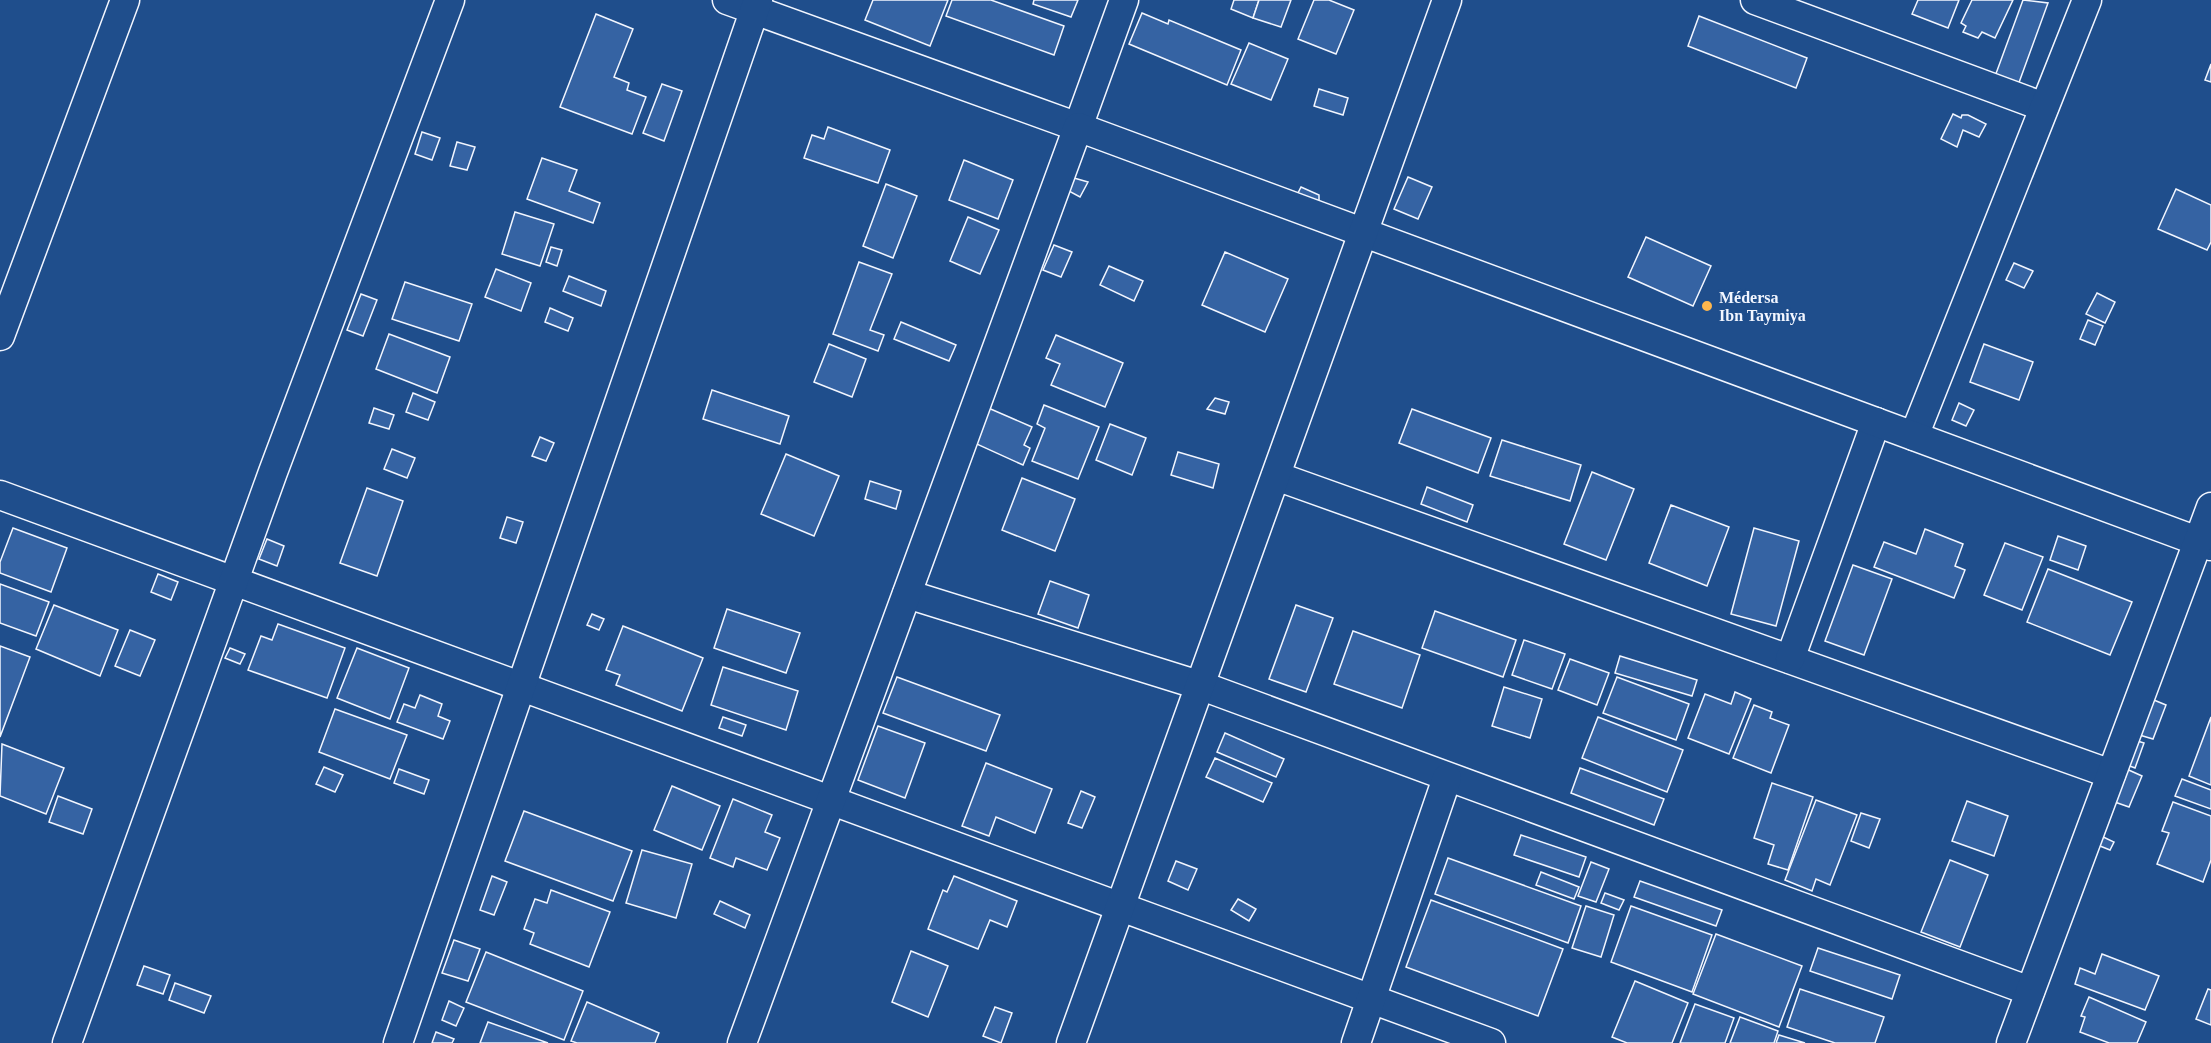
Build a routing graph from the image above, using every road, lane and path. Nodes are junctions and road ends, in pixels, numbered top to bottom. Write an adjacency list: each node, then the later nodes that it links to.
1 (125, 0): 12 (street)
2 (450, 0): 19 (street)
3 (727, 0): 8 (street)
4 (1124, 0): 10 (street)
5 (1448, 0): 11 (street)
6 (1755, 0): 9 (street)
7 (2087, 0): 9 (street)
8 (756, 5): 10 (street); 22 (street)
9 (2044, 107): 14 (street)
10 (1078, 127): 11 (street); 20 (street)
11 (1363, 232): 13 (street); 15 (street)
12 (0, 336)
13 (1876, 422): 14 (street); 21 (street)
14 (1914, 436): 18 (street)
15 (1276, 476): 21 (street); 23 (street)
16 (0, 495): 19 (street)
17 (2211, 507): 18 (street)
18 (2205, 543): 24 (street)
19 (234, 580): 22 (street); 30 (street)
20 (907, 594): 23 (street); 26 (street)
21 (1790, 659): 24 (street)
22 (521, 686): 26 (street); 31 (street)
23 (1202, 686): 25 (street); 27 (street)
24 (2111, 774): 28 (street)
25 (1447, 778): 28 (street); 29 (street)
26 (831, 800): 27 (street); 32 (street)
27 (1122, 906): 29 (street); 33 (street)
28 (2030, 992): 36 (street)
29 (1371, 999): 34 (street); 35 (street)
30 (67, 1043)
31 (398, 1043)
32 (742, 1043)
33 (1071, 1043)
34 (1356, 1043)
35 (1491, 1043)
36 (2011, 1043)

